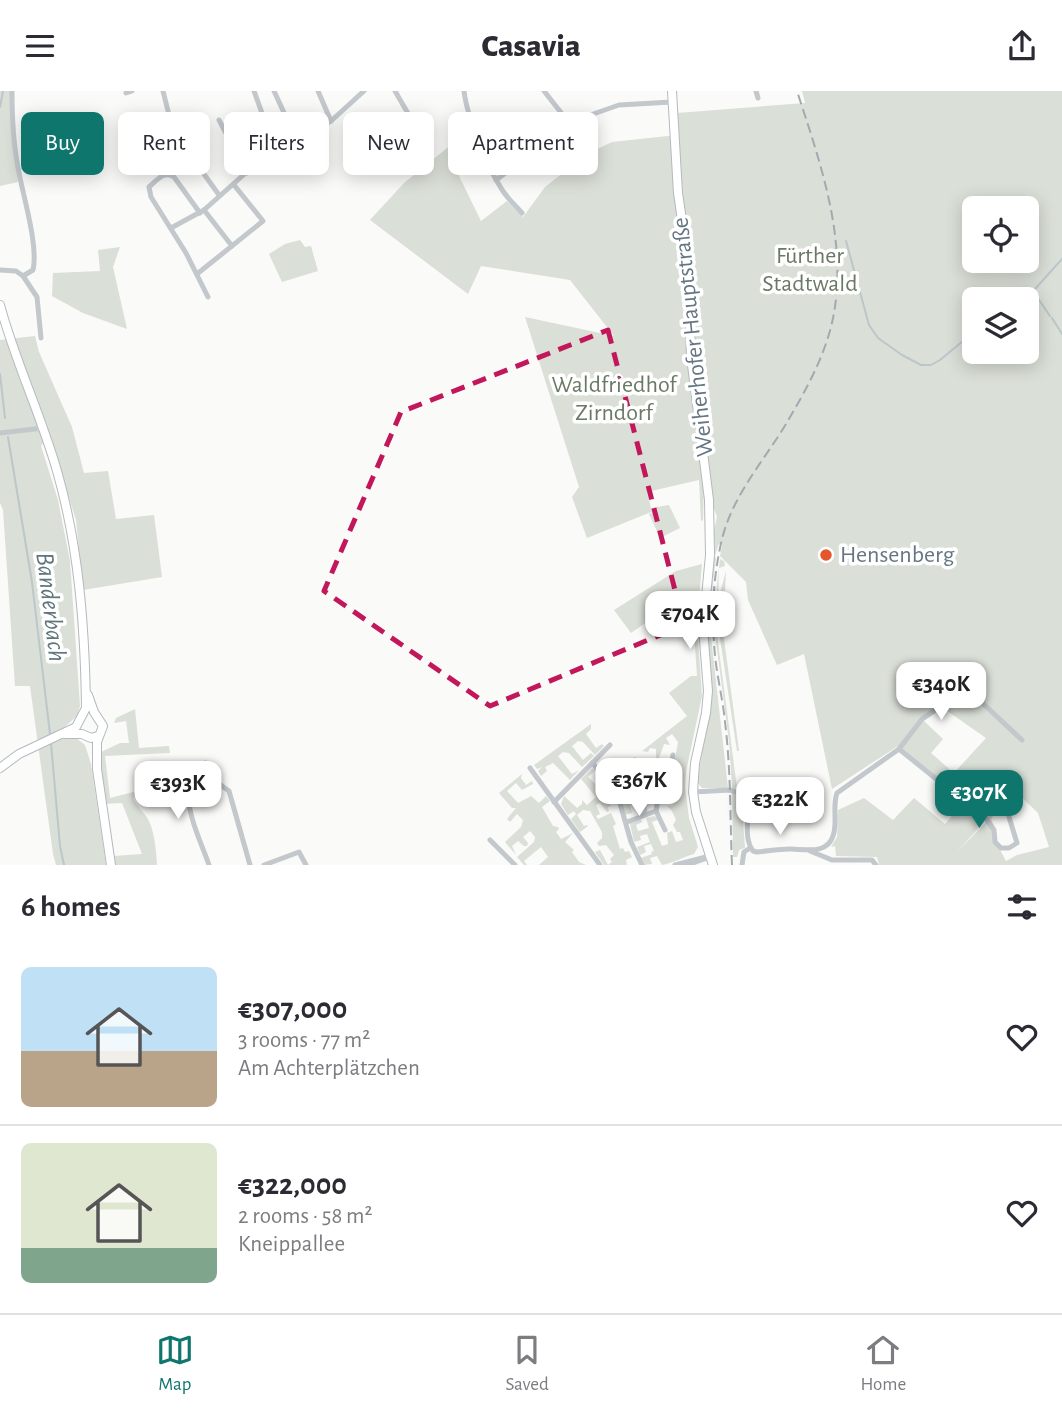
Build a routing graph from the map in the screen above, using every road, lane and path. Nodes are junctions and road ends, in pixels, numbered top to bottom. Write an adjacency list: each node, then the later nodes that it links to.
1 (12, 91): 34 (street)
2 (163, 91): 27 (street)
3 (264, 91): 12 (street)
4 (274, 91): 16 (street)
5 (318, 91): 21 (street)
6 (364, 91): 21 (street)
7 (395, 91): 17 (street)
8 (464, 91): 25 (street)
9 (671, 91): 14 (street, Weiherhofer Hauptstraße)
10 (756, 91): 13 (street)
11 (548, 92): 18 (street)
12 (255, 93): 15 (street)
13 (758, 98)
14 (672, 101): 19 (street); 54 (street, Weiherhofer Hauptstraße)
15 (262, 112)
16 (284, 112)
17 (407, 112)
18 (562, 112)
19 (598, 112)
20 (219, 120): 22 (street)
21 (331, 121)
22 (224, 129)
23 (245, 175): 26 (street)
24 (503, 175): 25 (street)
25 (496, 180): 29 (street)
26 (234, 184): 27 (street); 31 (street)
27 (219, 195): 28 (street)
28 (202, 211): 30 (street); 30 (street); 31 (street)
29 (522, 213)
30 (171, 228): 33 (street)
31 (232, 246): 33 (street)
32 (0, 270): 34 (street)
33 (197, 274): 35 (street)
34 (23, 276): 37 (street)
35 (208, 297)
36 (0, 305): 38 (street)
37 (41, 338)
38 (43, 428): 39 (street); 40 (street)
39 (0, 433)
40 (85, 685): 41 (street); 42 (street)
41 (96, 716): 42 (street); 45 (street)
42 (81, 721): 43 (street); 44 (street)
43 (60, 735): 44 (street); 51 (street)
44 (85, 736): 45 (street); 53 (street)
45 (98, 736): 53 (street)
46 (1022, 740): 48 (street)
47 (610, 745): 50 (street)
48 (899, 749): 57 (street); 62 (street)
49 (673, 755): 56 (street)
50 (592, 763): 55 (street); 58 (street)
51 (0, 768)
52 (530, 768): 55 (street)
53 (97, 769): 64 (street)
54 (694, 792): 61 (street); 63 (street, Weiherhofer Hauptstraße)
55 (554, 802): 70 (street)
56 (656, 811): 58 (street); 59 (street)
57 (1009, 817)
58 (627, 823): 71 (street)
59 (665, 830)
60 (490, 840): 69 (street)
61 (750, 848): 62 (street); 74 (street)
62 (810, 851): 75 (street)
63 (711, 861): 72 (street); 73 (street)
64 (111, 865)
65 (209, 865): 66 (street)
66 (250, 865)
67 (264, 865): 68 (street)
68 (306, 865)
69 (515, 865)
70 (600, 865)
71 (642, 865)
72 (675, 865)
73 (687, 865)
74 (743, 865)
75 (876, 865)

